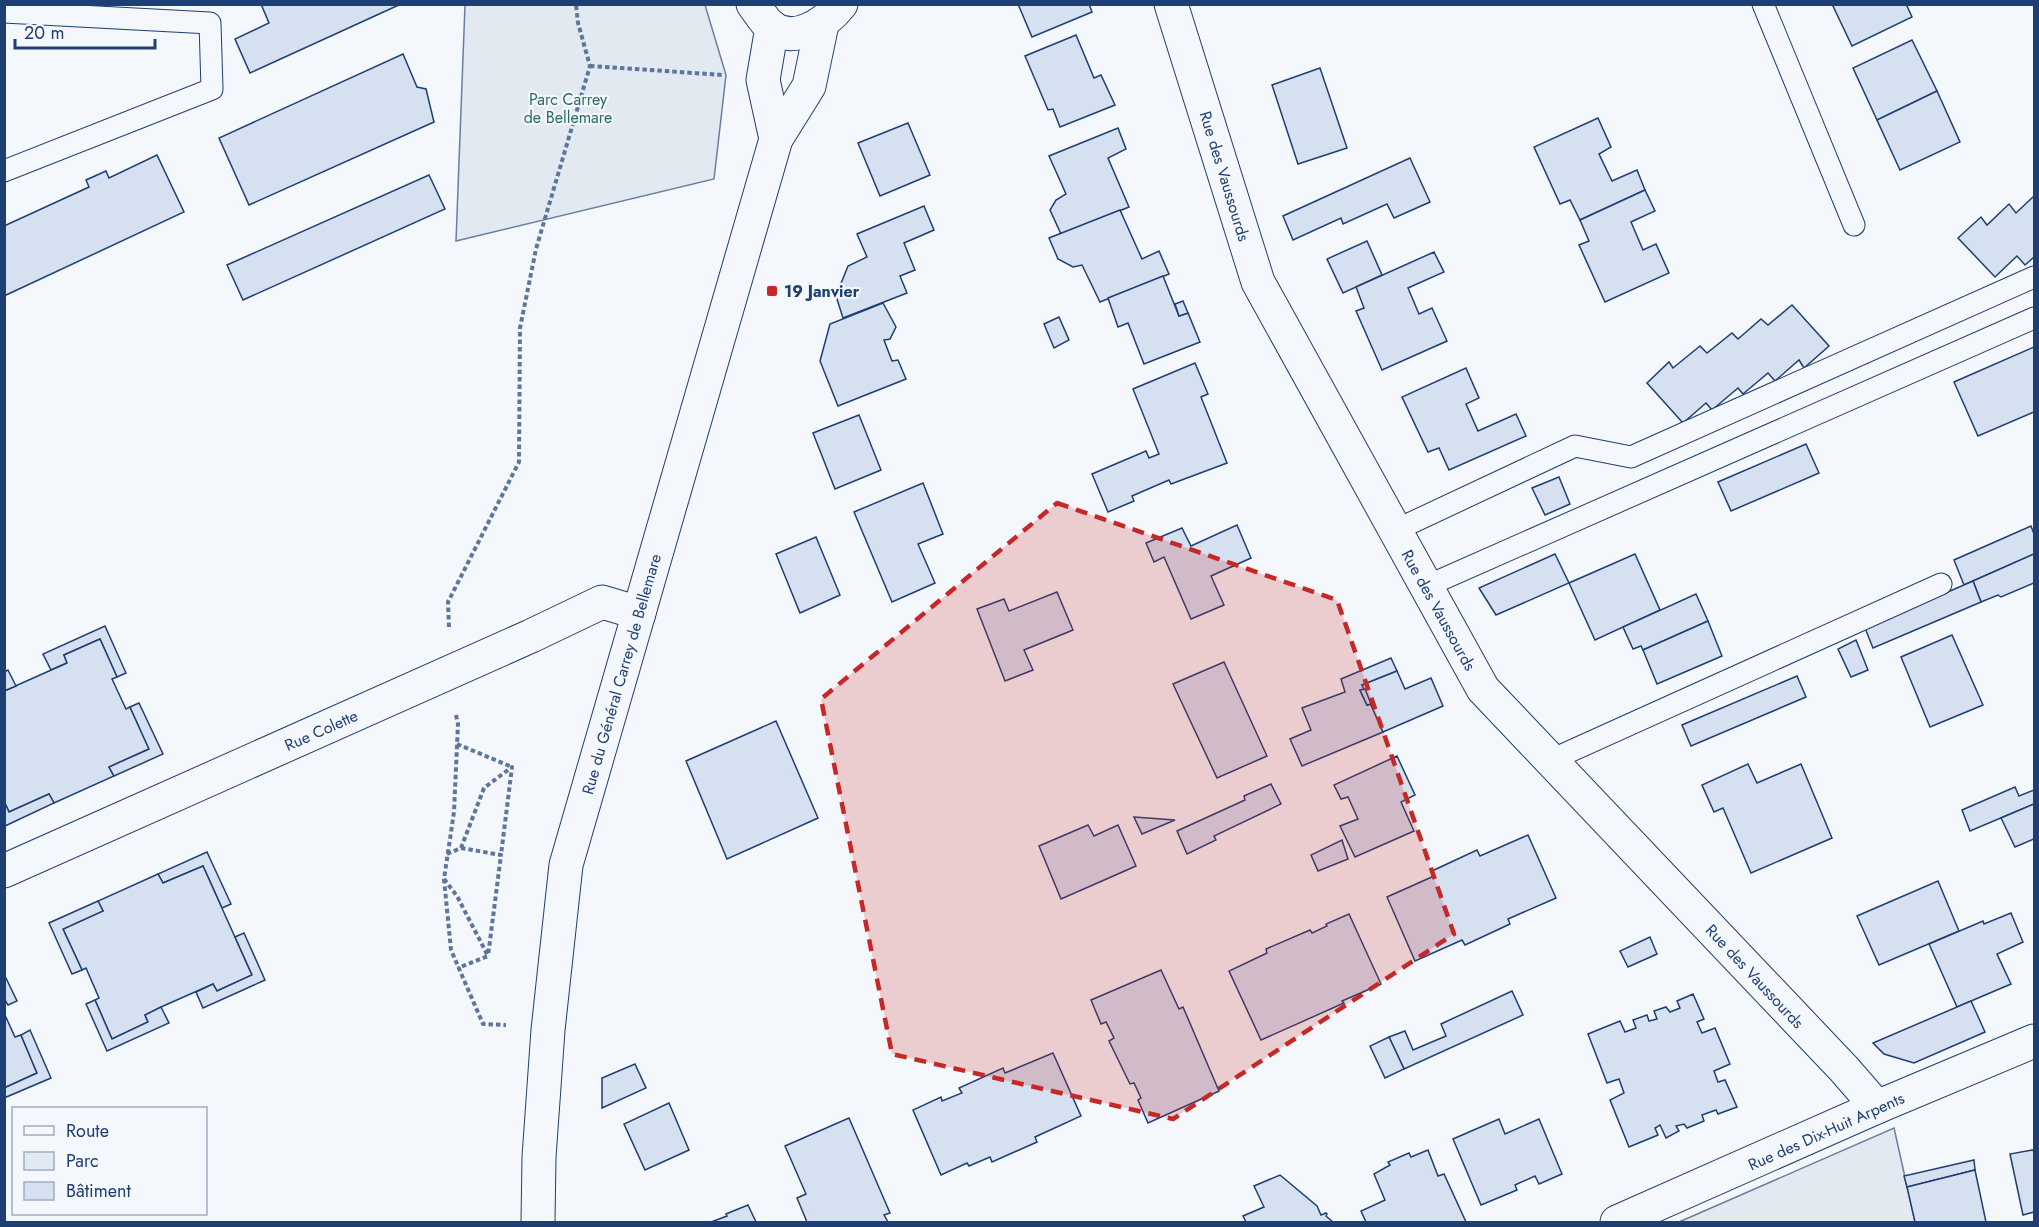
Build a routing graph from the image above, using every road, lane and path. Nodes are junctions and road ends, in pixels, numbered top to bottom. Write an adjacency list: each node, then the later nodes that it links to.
1 (576, 4): 7 (path)
2 (1172, 4): 14 (street, Rue des Vaussourds)
3 (1763, 4): 11 (lane)
4 (4, 12): 10 (lane)
5 (832, 14): 6 (street); 9 (street, Rue du Général Carrey de Bellemare)
6 (763, 16): 9 (street, Rue du Général Carrey de Bellemare)
7 (590, 66): 8 (path); 18 (path)
8 (726, 75)
9 (776, 139): 17 (street, Rue du Général Carrey de Bellemare)
10 (4, 171)
11 (1854, 225)
12 (2034, 277): 14 (lane)
13 (2034, 318): 16 (lane)
14 (1396, 530): 16 (street, Rue des Vaussourds)
15 (1941, 584): 20 (lane)
16 (1427, 586): 20 (street, Rue des Vaussourds)
17 (639, 613): 18 (street, Rue Colette); 29 (street, Rue du Général Carrey de Bellemare)
18 (450, 672): 19 (path); 25 (street, Rue Colette)
19 (457, 744): 21 (path); 23 (path)
20 (1551, 760): 31 (street, Rue des Vaussourds)
21 (513, 767): 22 (path); 24 (path)
22 (461, 848): 23 (path); 24 (path)
23 (447, 854): 26 (path)
24 (501, 855): 27 (path)
25 (4, 871)
26 (444, 879): 27 (path); 28 (path)
27 (488, 956): 28 (path)
28 (458, 968): 29 (path)
29 (548, 1030): 32 (street, Rue du Général Carrey de Bellemare)
30 (2034, 1041): 31 (street, Rue des Dix-Huit Arpents)
31 (1877, 1107): 33 (street, Rue des Dix-Huit Arpents)
32 (538, 1222)
33 (1617, 1222)

